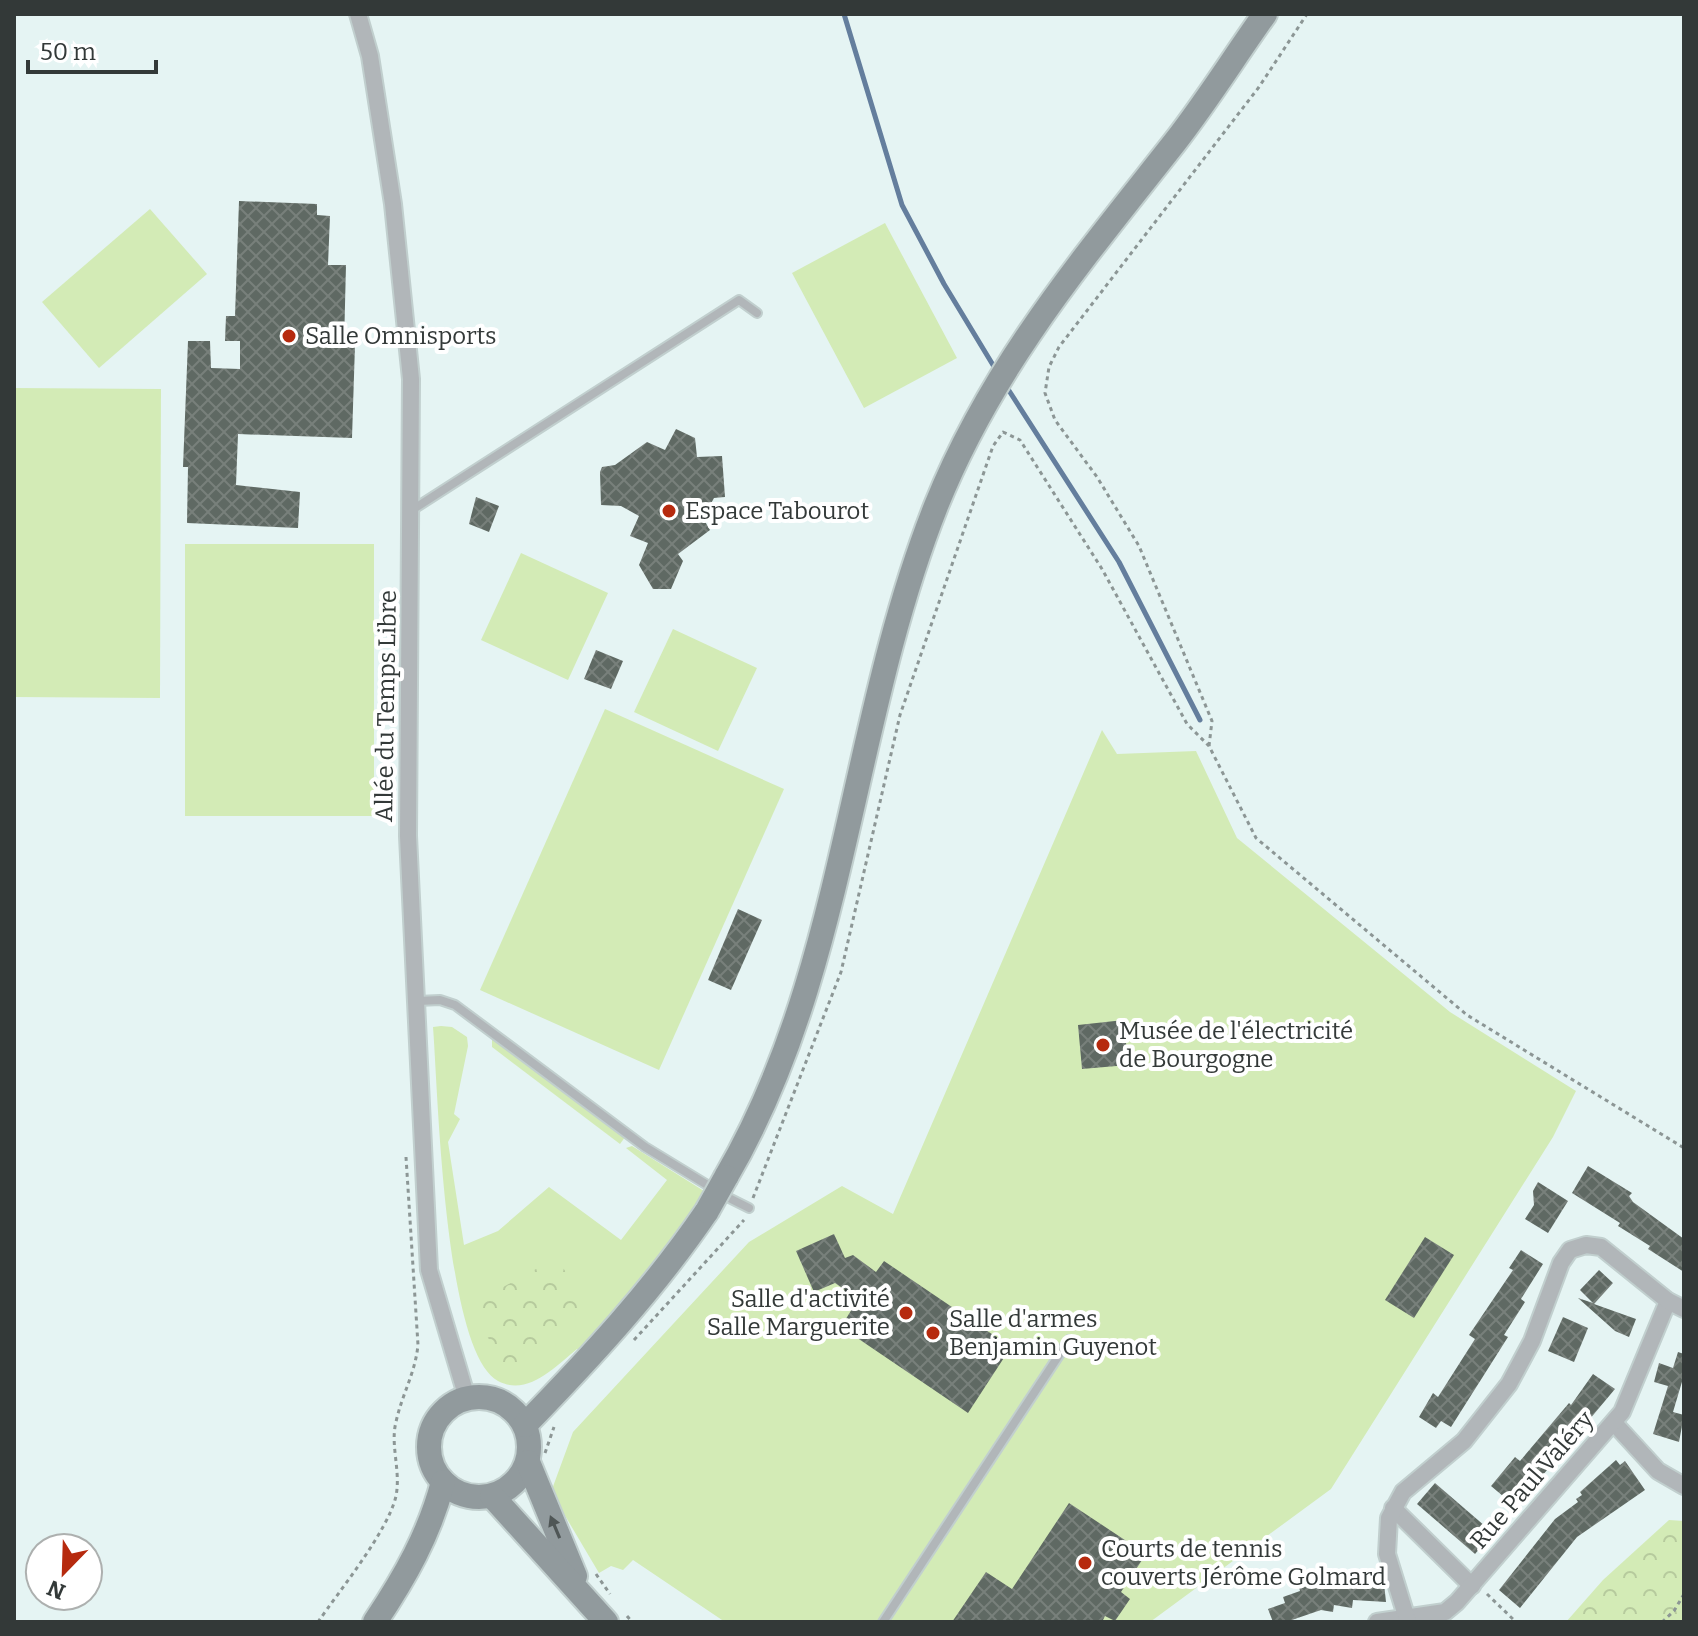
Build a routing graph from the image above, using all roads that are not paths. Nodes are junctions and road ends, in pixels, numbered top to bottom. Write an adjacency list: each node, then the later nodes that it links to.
1 (358, 14): 4 (street, Allée du Temps Libre)
2 (1262, 14): 6 (street)
3 (757, 313): 4 (lane)
4 (411, 510): 5 (street, Allée du Temps Libre)
5 (418, 1001): 6 (lane); 11 (street, Allée du Temps Libre)
6 (721, 1187): 7 (lane); 13 (street, bridge)
7 (749, 1208)
8 (1668, 1301): 9 (street); 12 (street, Rue Paul Valéry); 18 (street)
9 (1684, 1309)
10 (1069, 1340): 24 (lane)
11 (467, 1398): 13 (street); 15 (street)
12 (1614, 1423): 16 (street); 19 (street, Rue Paul Valéry)
13 (525, 1425): 14 (street)
14 (536, 1458): 17 (street); 20 (street, one-way to 14)
15 (443, 1482): 17 (street); 23 (street)
16 (1684, 1486)
17 (492, 1496): 20 (street)
18 (1393, 1508): 19 (street, Rue Paul Valéry); 22 (street)
19 (1473, 1584): 22 (street)
20 (582, 1593): 21 (street)
21 (614, 1616)
22 (1407, 1620): 25 (street)
23 (375, 1622)
24 (883, 1622)
25 (1377, 1622)

